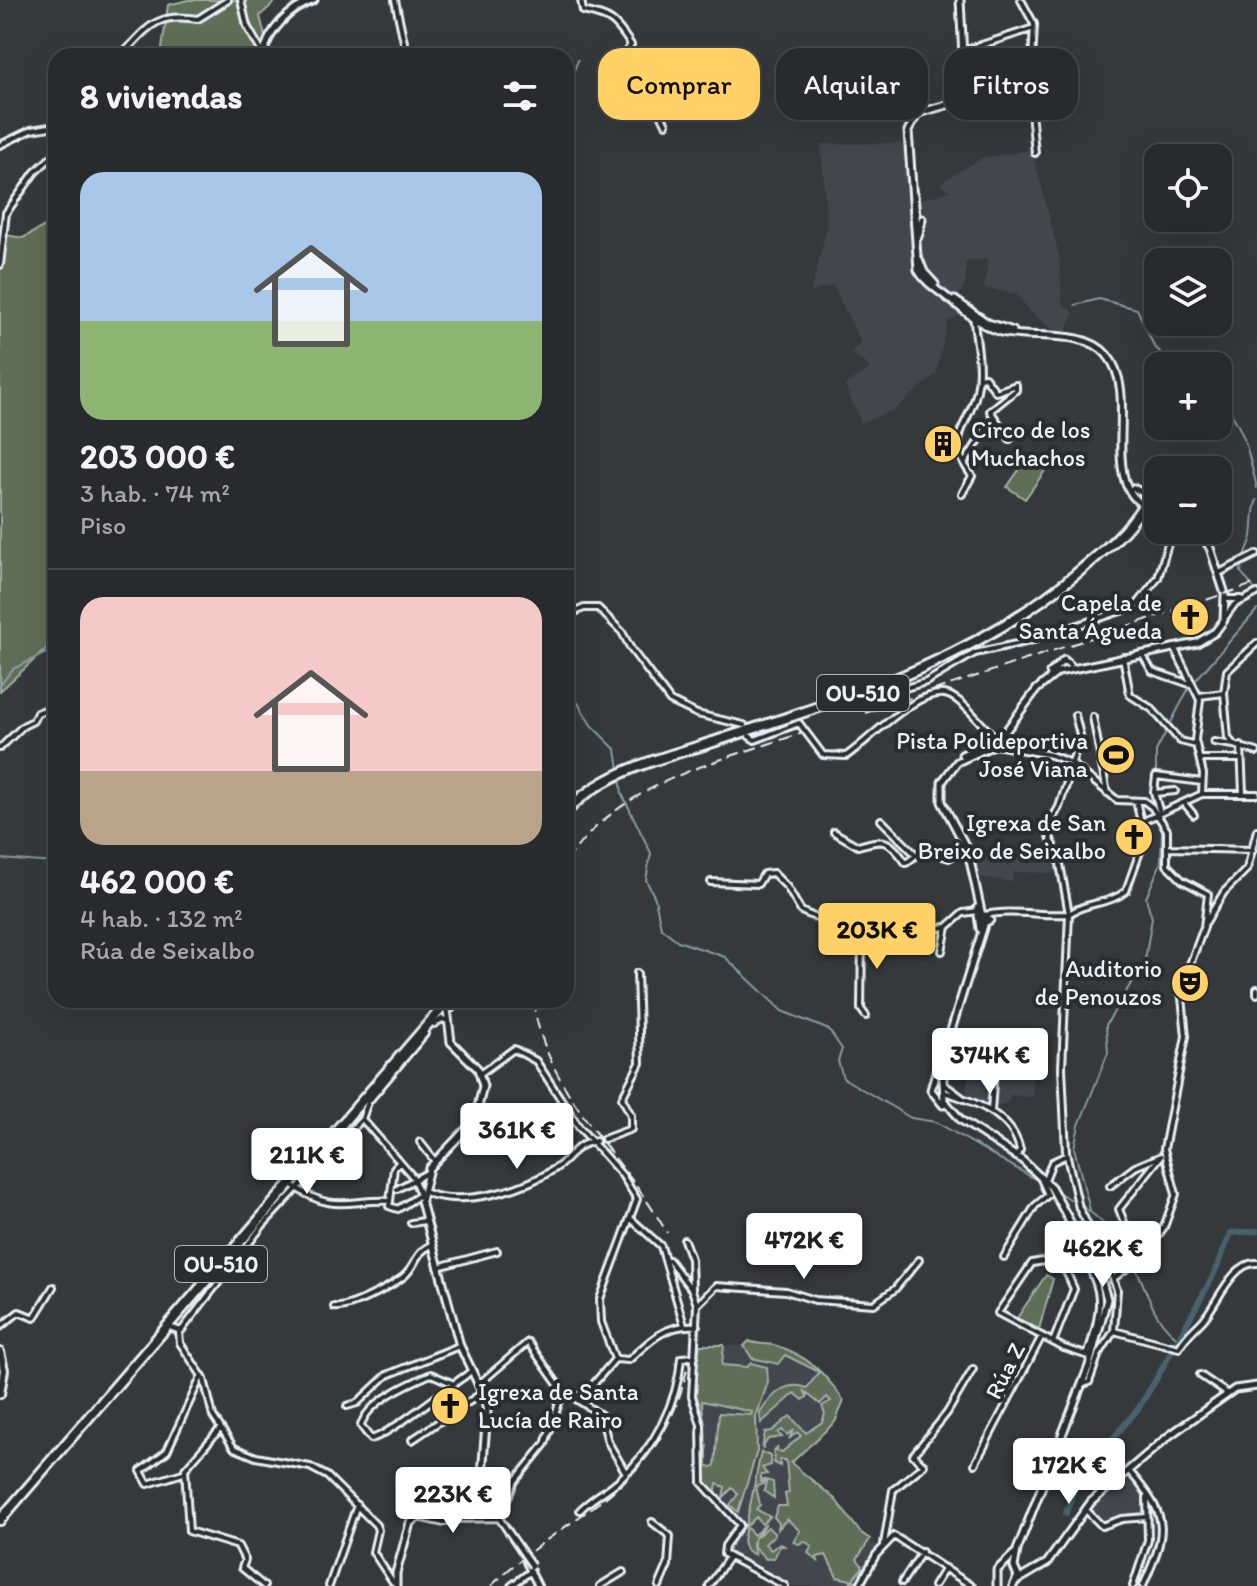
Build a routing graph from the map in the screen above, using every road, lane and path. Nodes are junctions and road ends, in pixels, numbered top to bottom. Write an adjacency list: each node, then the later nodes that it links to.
1 (228, 0): 9 (street)
2 (241, 0): 10 (street)
3 (314, 0): 11 (street)
4 (395, 0): 12 (street)
5 (581, 0): 19 (street)
6 (961, 0): 13 (street); 16 (street)
7 (1021, 0): 8 (street)
8 (1034, 28): 14 (street); 23 (street)
9 (129, 48)
10 (259, 48)
11 (267, 48)
12 (405, 48)
13 (966, 48)
14 (972, 48)
15 (944, 108): 21 (street)
16 (928, 112)
17 (914, 120): 21 (street)
18 (914, 120): 26 (street)
19 (666, 124)
20 (48, 127): 22 (street)
21 (911, 127): 25 (street)
22 (0, 145)
23 (1035, 153)
24 (48, 160): 29 (street)
25 (911, 161): 26 (street); 27 (street)
26 (909, 172): 27 (street); 28 (street)
27 (913, 182): 28 (street)
28 (914, 203): 31 (street); 31 (street)
29 (6, 213): 30 (street); 33 (street)
30 (0, 220)
31 (916, 236): 32 (street); 34 (street)
32 (918, 248): 34 (street); 35 (street)
33 (0, 265)
34 (919, 272): 35 (street); 37 (street)
35 (933, 283): 36 (street)
36 (946, 292): 37 (street); 39 (street)
37 (964, 309): 38 (street)
38 (973, 316): 39 (street); 40 (street); 41 (street)
39 (988, 323): 40 (street)
40 (1029, 336): 45 (street)
41 (979, 378): 42 (street); 44 (street)
42 (992, 419): 43 (street); 44 (street)
43 (1010, 439)
44 (963, 464): 47 (street)
45 (1124, 478): 46 (street); 48 (street)
46 (1144, 493)
47 (962, 494)
48 (1144, 498)
49 (1144, 512): 96 (main road, OU-510)
50 (1168, 544): 72 (street, bridge)
51 (1204, 544): 55 (street)
52 (1208, 544): 54 (street)
53 (1257, 554): 54 (street)
54 (1219, 573): 55 (street)
55 (1224, 593): 57 (street); 59 (street)
56 (1257, 593): 57 (street)
57 (1243, 599): 59 (street)
58 (574, 612): 75 (street)
59 (1226, 613): 60 (street); 62 (street)
60 (1190, 642): 62 (street); 63 (street)
61 (1257, 643): 69 (street)
62 (1174, 648): 63 (street); 68 (street)
63 (1144, 652): 64 (street); 66 (street); 68 (street)
64 (1123, 657): 65 (street); 80 (street)
65 (1086, 664): 66 (street); 67 (street)
66 (1066, 665): 67 (street); 77 (street)
67 (1041, 684): 77 (street)
68 (1192, 684): 70 (street)
69 (1224, 693): 70 (street); 81 (street)
70 (1199, 696): 80 (street)
71 (48, 709): 83 (street)
72 (902, 710): 76 (street); 77 (street)
73 (1075, 715): 87 (street)
74 (1093, 717): 90 (street)
75 (744, 725)
76 (749, 736)
77 (992, 739): 87 (street); 106 (street); 108 (street)
78 (1206, 742): 80 (street)
79 (1214, 742): 81 (street)
80 (1195, 743): 85 (street)
81 (1234, 745): 82 (street)
82 (1241, 746): 84 (street); 86 (street)
83 (0, 748)
84 (1257, 752)
85 (1200, 759): 86 (street); 88 (street)
86 (1241, 759): 92 (street)
87 (1072, 765): 90 (street); 110 (street)
88 (1202, 782): 91 (street); 93 (street)
89 (1175, 791): 91 (street)
90 (1107, 793): 95 (street)
91 (1155, 793): 98 (street)
92 (1243, 793): 93 (street); 94 (street)
93 (1202, 794): 97 (street)
94 (1257, 794)
95 (1136, 801): 98 (street); 101 (street)
96 (574, 802)
97 (1182, 803): 98 (street); 99 (street)
98 (1157, 812): 101 (street); 104 (street)
99 (1194, 815)
100 (881, 820): 107 (street)
101 (1140, 824): 110 (street)
102 (1257, 830): 105 (street)
103 (834, 832): 107 (street)
104 (1166, 848): 105 (street); 113 (street)
105 (1255, 849): 113 (street)
106 (965, 850): 107 (street); 108 (street); 112 (street)
107 (916, 856)
108 (973, 869): 112 (street)
109 (711, 882): 116 (street)
110 (1069, 914): 112 (street); 134 (street)
111 (878, 916): 115 (street)
112 (983, 919): 114 (street); 125 (street); 125 (street)
113 (1205, 923): 133 (street)
114 (947, 927): 115 (street); 117 (street)
115 (874, 935): 116 (street)
116 (862, 937): 121 (street)
117 (942, 951)
118 (637, 973): 128 (street)
119 (442, 1008): 209 (main road, OU-510)
120 (446, 1008): 122 (street)
121 (866, 1016)
122 (449, 1021): 124 (street); 127 (street)
123 (994, 1070): 126 (street)
124 (481, 1073): 129 (street); 135 (street)
125 (941, 1089): 126 (street); 131 (street); 132 (street)
126 (991, 1111): 132 (street)
127 (362, 1119): 136 (street); 141 (street)
128 (604, 1139)
129 (594, 1141): 143 (street); 145 (street)
130 (420, 1142): 135 (street)
131 (1003, 1151): 132 (street); 139 (street)
132 (1018, 1153): 139 (street)
133 (1162, 1154): 140 (street); 149 (street); 149 (street)
134 (1067, 1155): 139 (street); 157 (street)
135 (434, 1160): 137 (street)
136 (399, 1163): 138 (street); 144 (street)
137 (428, 1171): 138 (street); 143 (street)
138 (416, 1181): 142 (street); 143 (street)
139 (1045, 1181): 153 (street); 173 (street)
140 (1110, 1186)
141 (295, 1187): 144 (street); 168 (street)
142 (397, 1189)
143 (422, 1195): 144 (street); 146 (street)
144 (390, 1204)
145 (630, 1218): 152 (street); 175 (street)
146 (425, 1221): 147 (street); 150 (street)
147 (411, 1223)
148 (684, 1240): 159 (street)
149 (1150, 1244): 157 (street)
150 (432, 1245): 156 (street); 162 (street)
151 (497, 1251): 156 (street)
152 (667, 1257): 159 (street); 160 (street)
153 (1004, 1257)
154 (919, 1260): 161 (street)
155 (1257, 1263): 167 (street)
156 (437, 1267): 171 (street)
157 (1114, 1278): 167 (street)
158 (53, 1287): 165 (street)
159 (690, 1289): 160 (street); 161 (street)
160 (676, 1291): 163 (street)
161 (697, 1305): 164 (street)
162 (334, 1307)
163 (684, 1325): 164 (street); 175 (street)
164 (698, 1326): 174 (street)
165 (0, 1327)
166 (172, 1328): 168 (street)
167 (1114, 1331): 182 (street)
168 (179, 1332): 178 (street)
169 (1042, 1336): 170 (street); 170 (street); 192 (street, Rúa Z)
170 (1053, 1342): 173 (street)
171 (460, 1346): 177 (street); 189 (street)
172 (0, 1352): 185 (main road)
173 (1090, 1356): 182 (street)
174 (695, 1357): 198 (street); 214 (street)
175 (615, 1359): 188 (street)
176 (973, 1369): 211 (street)
177 (471, 1371): 180 (street); 181 (street)
178 (202, 1375): 190 (street); 195 (street)
179 (1200, 1375): 186 (street)
180 (454, 1384): 180 (street)
181 (478, 1385): 184 (street); 187 (street)
182 (1082, 1385): 212 (street)
183 (1257, 1386): 186 (street)
184 (482, 1393): 191 (street); 193 (street)
185 (0, 1394)
186 (1228, 1394): 194 (street)
187 (566, 1396): 188 (street); 207 (street)
188 (573, 1397): 198 (street)
189 (347, 1406)
190 (220, 1429): 195 (street); 202 (street)
191 (412, 1440)
192 (975, 1464)
193 (483, 1467): 207 (street); 208 (street)
194 (1128, 1470): 201 (street); 203 (street)
195 (184, 1472): 225 (street)
196 (407, 1472): 199 (street)
197 (397, 1473): 199 (street)
198 (626, 1473): 204 (street)
199 (402, 1481): 200 (street); 205 (street)
200 (418, 1489)
201 (1147, 1494): 206 (street); 240 (street)
202 (358, 1504): 223 (street); 226 (street)
203 (1085, 1508): 206 (street); 220 (street)
204 (580, 1510)
205 (419, 1517): 208 (street); 223 (street)
206 (1147, 1517): 239 (street)
207 (499, 1518): 208 (street); 217 (street, bridge)
208 (453, 1519)
209 (0, 1520)
210 (652, 1522): 231 (street)
211 (884, 1544): 213 (street); 235 (street)
212 (1017, 1550): 216 (street); 220 (street)
213 (922, 1552): 218 (street); 222 (street)
214 (726, 1556): 221 (street); 232 (street)
215 (526, 1562): 217 (street)
216 (1006, 1564): 220 (street); 224 (street)
217 (531, 1568): 228 (street); 229 (street)
218 (945, 1568): 236 (street); 237 (street)
219 (623, 1572): 230 (street)
220 (1017, 1573): 238 (street)
221 (773, 1579): 233 (street); 234 (street)
222 (902, 1582)
223 (395, 1583): 227 (street)
224 (998, 1585)
225 (264, 1586)
226 (329, 1586)
227 (388, 1586)
228 (511, 1586)
229 (540, 1586)
230 (600, 1586)
231 (659, 1586)
232 (709, 1586)
233 (771, 1586)
234 (785, 1586)
235 (859, 1586)
236 (934, 1586)
237 (972, 1586)
238 (1013, 1586)
239 (1133, 1586)
240 (1143, 1586)

